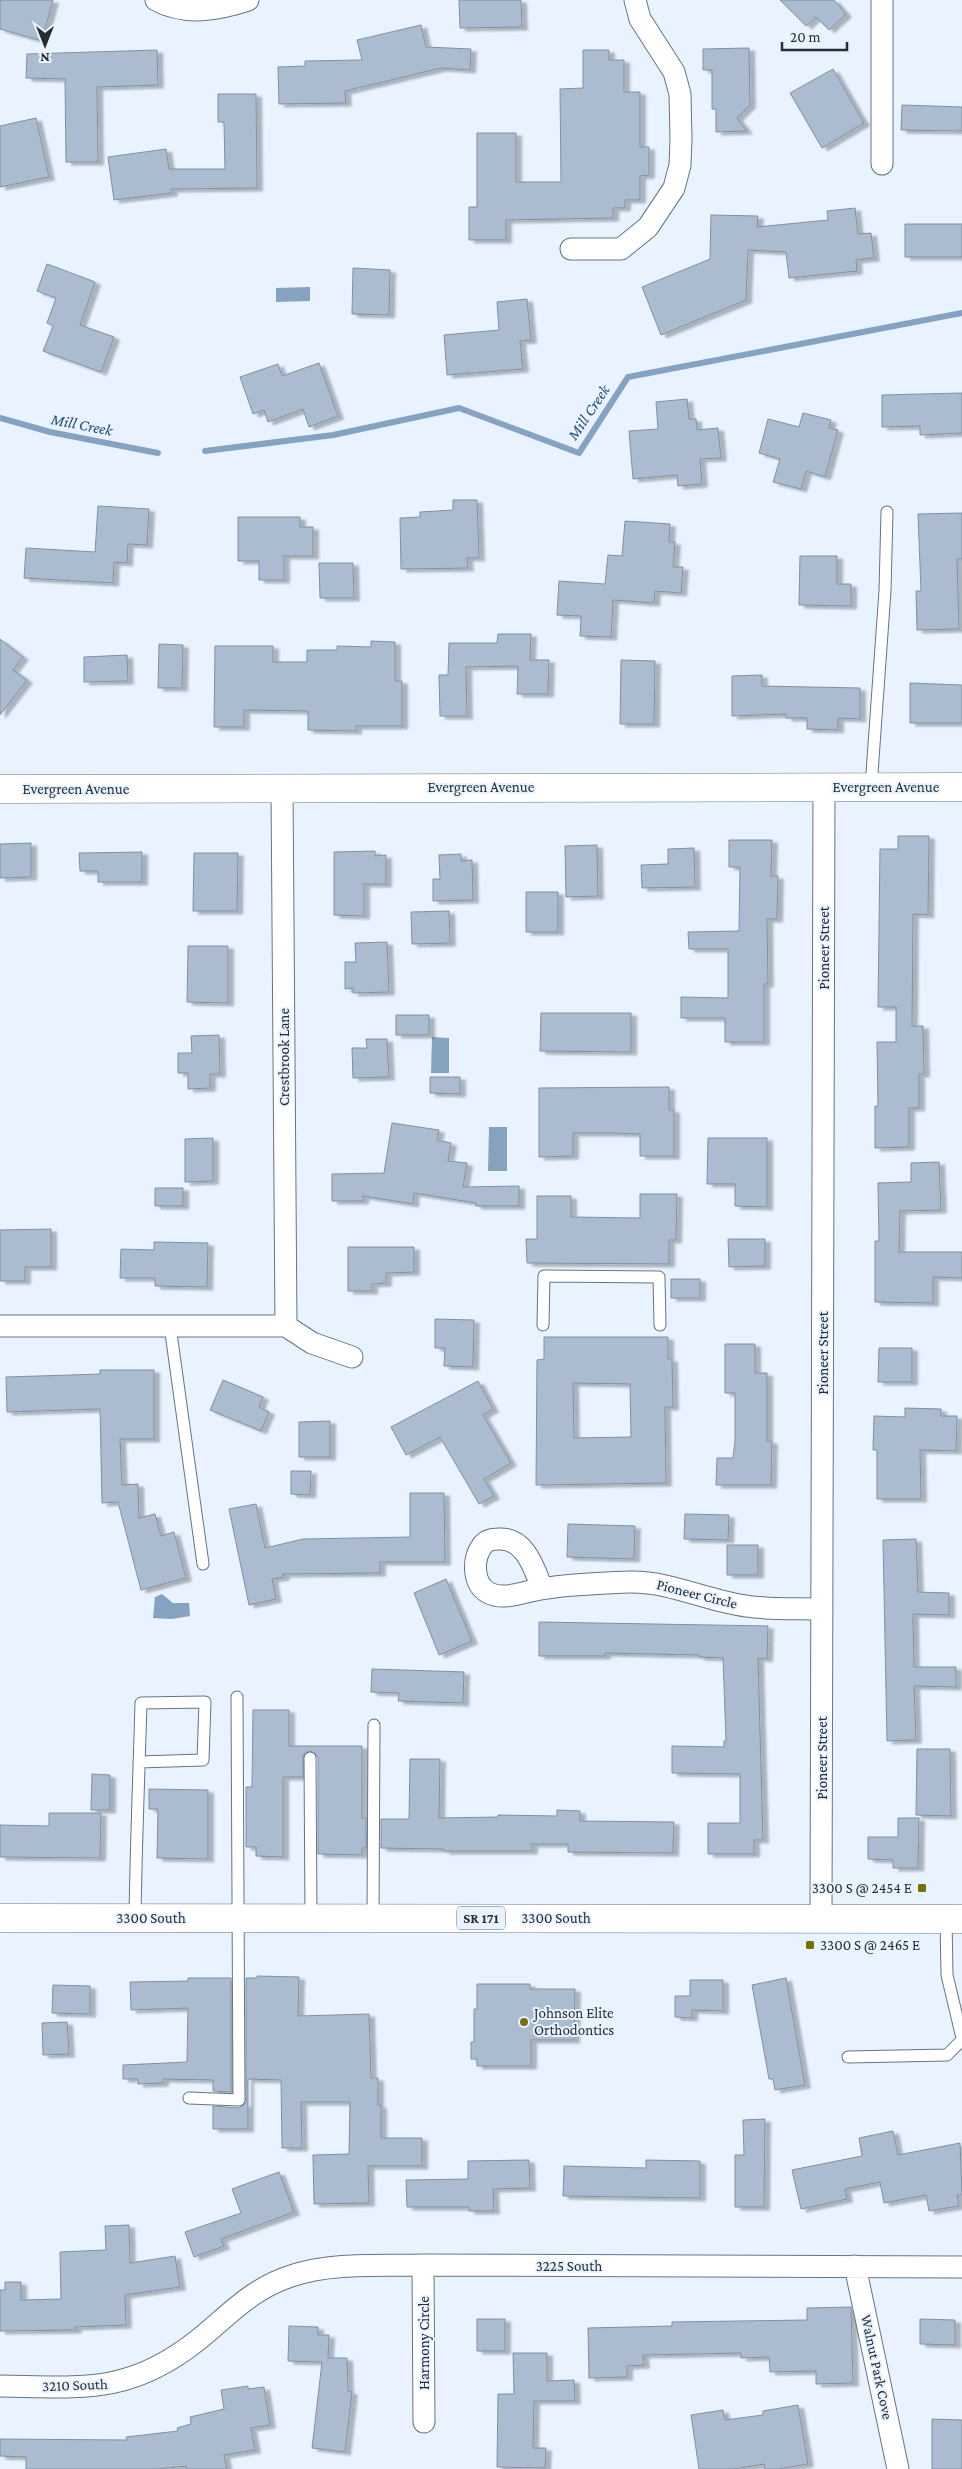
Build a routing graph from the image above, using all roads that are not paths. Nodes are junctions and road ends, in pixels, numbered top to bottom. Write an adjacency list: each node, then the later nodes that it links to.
1 (156, 0): 2 (street)
2 (248, 0)
3 (636, 0): 6 (street)
4 (882, 0): 5 (street)
5 (882, 164)
6 (570, 249)
7 (887, 512): 9 (lane)
8 (824, 787): 9 (street, Evergreen Avenue); 11 (street, Evergreen Avenue); 21 (street, Pioneer Street)
9 (871, 787): 10 (street, Evergreen Avenue)
10 (962, 787)
11 (282, 788): 12 (street, Evergreen Avenue); 16 (street, Crestbrook Lane)
12 (0, 789)
13 (543, 1325): 17 (lane)
14 (0, 1326): 15 (street)
15 (170, 1326): 16 (street); 19 (lane)
16 (286, 1326): 18 (street)
17 (660, 1326)
18 (352, 1357)
19 (203, 1564)
20 (542, 1588): 21 (street, Pioneer Circle)
21 (822, 1609): 31 (street, Pioneer Street)
22 (237, 1697): 28 (lane)
23 (374, 1725): 30 (lane)
24 (310, 1758): 29 (lane)
25 (139, 1762): 25 (lane); 27 (lane)
26 (0, 1918): 27 (street, 3300 South / SR 171)
27 (135, 1918): 28 (street, 3300 South / SR 171)
28 (238, 1918): 29 (street, 3300 South / SR 171); 35 (lane)
29 (311, 1918): 30 (street, 3300 South / SR 171)
30 (373, 1918): 31 (street, 3300 South / SR 171)
31 (821, 1919): 32 (street, 3300 South / SR 171)
32 (954, 1919): 33 (lane)
33 (962, 2039): 34 (lane)
34 (848, 2057)
35 (189, 2098)
36 (423, 2265): 37 (street, 3225 South); 39 (street, 3225 South); 41 (street, Harmony Circle)
37 (856, 2266): 38 (street, 3225 South); 42 (street, Walnut Park Cove)
38 (962, 2266)
39 (199, 2340): 40 (street, 3210 South)
40 (0, 2386)
41 (424, 2422)
42 (898, 2469)

